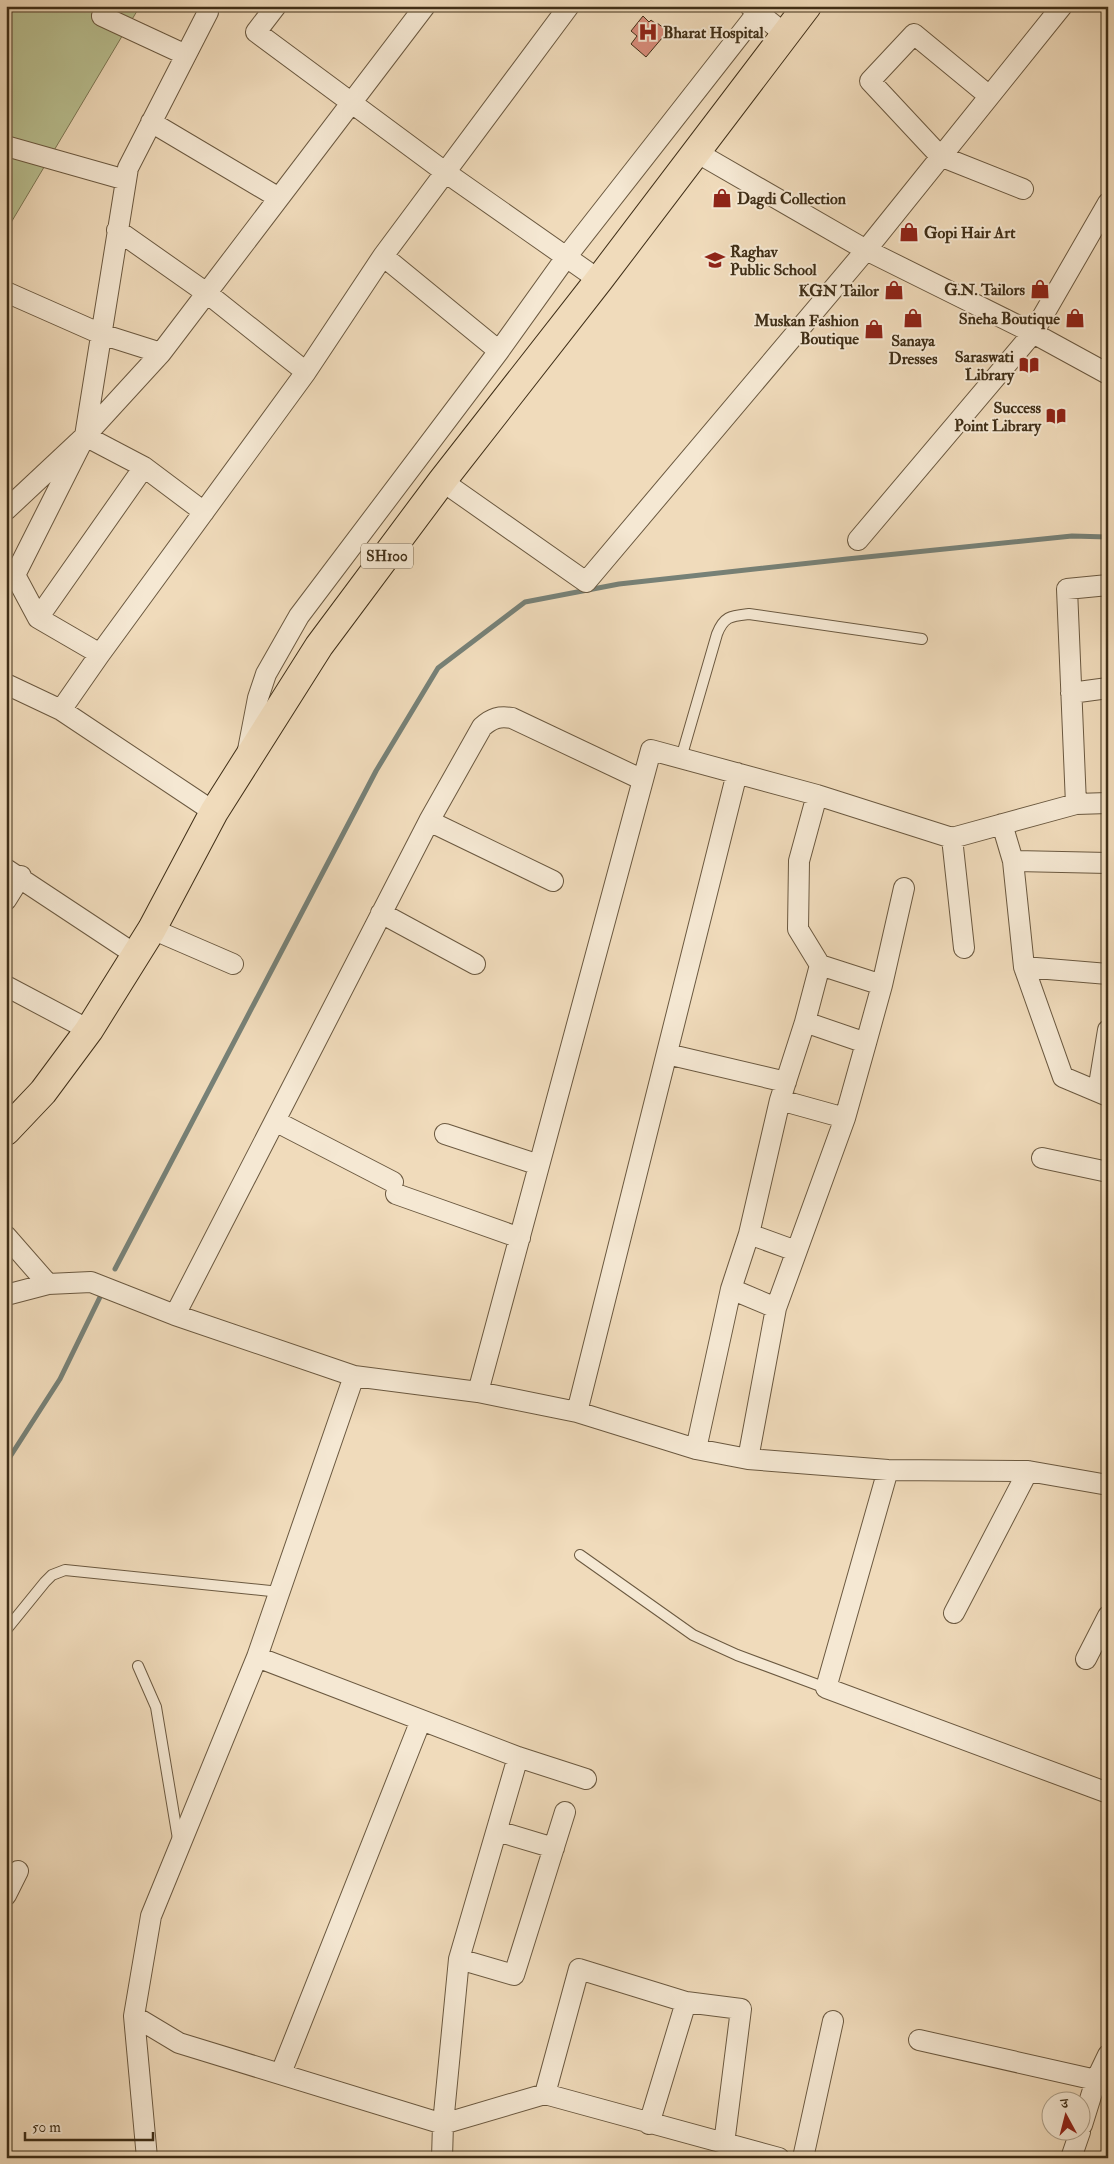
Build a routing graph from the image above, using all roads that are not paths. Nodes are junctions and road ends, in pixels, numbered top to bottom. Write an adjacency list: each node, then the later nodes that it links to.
1 (276, 6): 12 (street)
2 (425, 6): 12 (street)
3 (569, 6): 17 (street)
4 (806, 6): 9 (main road, SH100)
5 (1062, 6): 11 (street)
6 (754, 9): 9 (street); 25 (street)
7 (208, 12): 10 (street)
8 (102, 16): 10 (street)
9 (785, 34): 15 (main road, SH100)
10 (186, 55): 13 (street)
11 (988, 95): 16 (street); 16 (street)
12 (353, 104): 17 (street); 20 (street)
13 (151, 122): 18 (street); 20 (street)
14 (6, 146): 18 (street)
15 (696, 152): 23 (street); 26 (main road, SH100)
16 (940, 156): 19 (street); 23 (street)
17 (446, 172): 24 (street); 25 (street)
18 (126, 180): 22 (street)
19 (1023, 189)
20 (279, 198): 28 (street)
21 (1108, 203): 29 (street)
22 (117, 230): 28 (street); 30 (street)
23 (866, 250): 29 (street); 37 (street)
24 (383, 256): 31 (street); 33 (street)
25 (567, 256): 26 (street); 31 (street)
26 (599, 280): 37 (main road, SH100)
27 (6, 292): 30 (street)
28 (208, 294): 32 (street); 33 (street)
29 (1033, 333): 34 (street); 40 (street)
30 (102, 334): 32 (street); 35 (street)
31 (499, 351): 50 (street)
32 (161, 353): 35 (street)
33 (306, 372): 39 (street)
34 (1108, 374)
35 (84, 436): 36 (street); 38 (street); 42 (street)
36 (144, 467): 39 (street); 42 (street)
37 (442, 481): 50 (main road, SH100)
38 (6, 510)
39 (204, 512): 44 (street)
40 (858, 540)
41 (1108, 585): 47 (street)
42 (38, 618): 44 (street)
43 (922, 639): 49 (lane)
44 (100, 654): 48 (street)
45 (6, 684): 48 (street)
46 (1108, 688): 47 (street)
47 (1071, 693): 55 (street)
48 (61, 710): 56 (street)
49 (680, 758): 51 (street); 52 (street)
50 (246, 762): 56 (main road, SH100)
51 (737, 773): 53 (street); 81 (street)
52 (643, 780): 57 (street); 89 (street)
53 (817, 795): 59 (street); 72 (street)
54 (1108, 803): 55 (street)
55 (1076, 804): 58 (street)
56 (214, 812): 67 (main road, SH100)
57 (429, 821): 63 (street); 66 (street)
58 (1002, 824): 59 (street); 60 (street)
59 (952, 838): 68 (street)
60 (1013, 861): 61 (street); 73 (street)
61 (1108, 863)
62 (13, 872): 65 (street); 69 (street)
63 (554, 881)
64 (904, 888): 75 (street)
65 (6, 900)
66 (381, 914): 71 (street); 85 (street)
67 (152, 929): 69 (main road, SH100); 70 (street)
68 (964, 948)
69 (136, 955): 78 (main road, SH100)
70 (233, 964)
71 (475, 964)
72 (820, 965): 75 (street); 77 (street)
73 (1024, 967): 74 (street); 83 (street)
74 (1108, 974)
75 (882, 985): 80 (street)
76 (6, 986): 78 (street)
77 (805, 1022): 80 (street); 82 (street)
78 (89, 1030): 86 (main road, SH100)
79 (1108, 1030): 83 (street)
80 (866, 1043): 84 (street)
81 (667, 1054): 82 (street); 102 (street)
82 (783, 1091): 84 (street); 91 (street)
83 (1103, 1094)
84 (845, 1118): 94 (street)
85 (275, 1121): 93 (street); 99 (street)
86 (6, 1131)
87 (445, 1134): 89 (street)
88 (1042, 1158): 90 (street)
89 (540, 1165): 93 (street)
90 (1108, 1172)
91 (749, 1234): 94 (street); 96 (street)
92 (6, 1236): 95 (street)
93 (520, 1238): 101 (street)
94 (796, 1251): 98 (street)
95 (48, 1284): 97 (street); 99 (street)
96 (731, 1289): 98 (street); 103 (street)
97 (6, 1296)
98 (776, 1308): 104 (street)
99 (175, 1315): 100 (street)
100 (354, 1376): 101 (street); 109 (street)
101 (478, 1392): 102 (street)
102 (577, 1412): 103 (street)
103 (696, 1449): 104 (street)
104 (748, 1459): 105 (street)
105 (888, 1470): 106 (street); 116 (street)
106 (1028, 1471): 107 (street); 110 (street)
107 (1108, 1485)
108 (580, 1555): 116 (lane)
109 (280, 1592): 112 (lane); 113 (street)
110 (954, 1614)
111 (1108, 1616): 114 (street)
112 (6, 1630)
113 (257, 1657): 117 (street); 123 (street)
114 (1086, 1659)
115 (138, 1666): 123 (lane)
116 (826, 1688): 120 (street)
117 (421, 1720): 118 (street); 133 (street)
118 (518, 1757): 119 (street); 122 (street)
119 (586, 1779)
120 (1108, 1793)
121 (565, 1812): 124 (street)
122 (497, 1830): 124 (street); 127 (street)
123 (179, 1848): 129 (street)
124 (554, 1848): 127 (street)
125 (18, 1871): 126 (street)
126 (6, 1895)
127 (459, 1959): 137 (street)
128 (686, 2002): 136 (street); 138 (street); 140 (street)
129 (134, 2016): 133 (street); 141 (street)
130 (833, 2021): 144 (street)
131 (919, 2040): 134 (street)
132 (1108, 2055): 134 (street)
133 (281, 2073): 137 (street)
134 (1096, 2080): 135 (street)
135 (1092, 2093)
136 (545, 2094): 137 (street); 138 (street)
137 (443, 2124): 142 (street)
138 (649, 2124): 140 (street)
139 (1077, 2142): 145 (street)
140 (724, 2144): 143 (street)
141 (146, 2158)
142 (442, 2158)
143 (779, 2158)
144 (803, 2158)
145 (1071, 2158)

